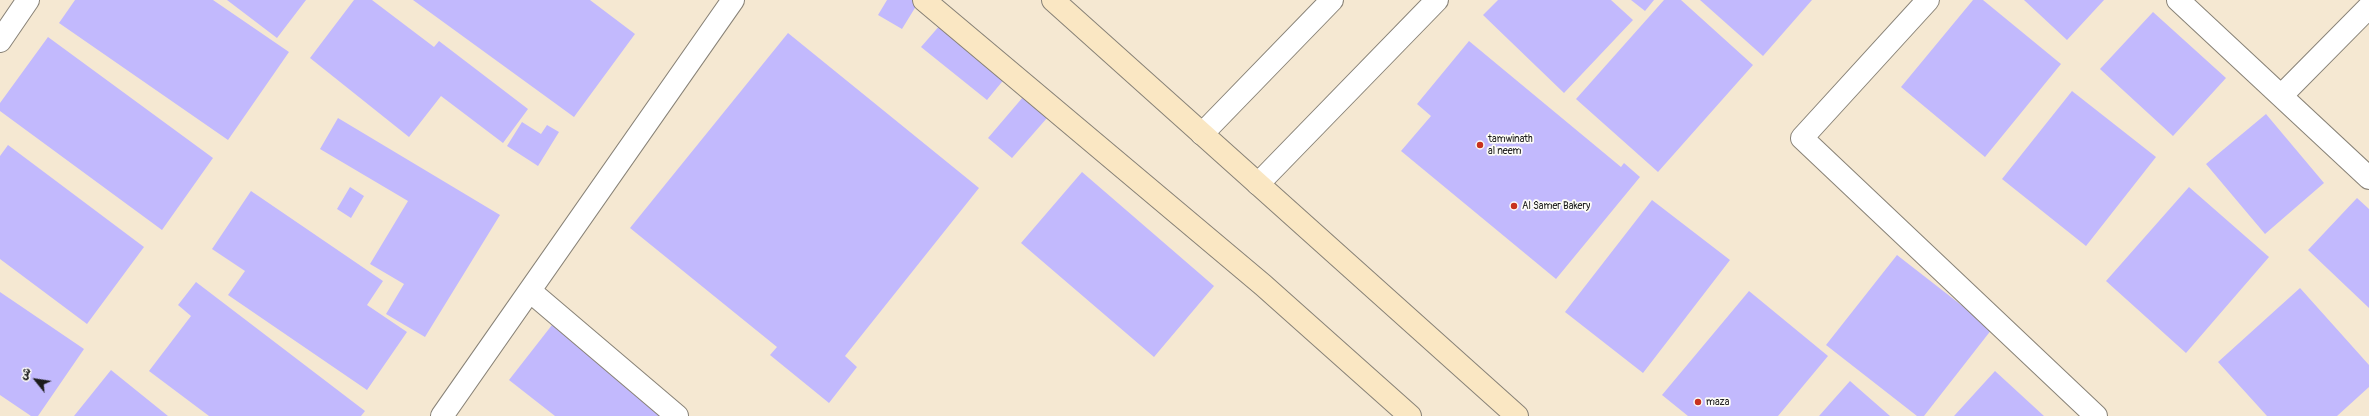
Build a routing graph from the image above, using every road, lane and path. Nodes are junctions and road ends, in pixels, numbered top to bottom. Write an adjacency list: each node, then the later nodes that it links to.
1 (28, 0): 10 (street)
2 (733, 0): 15 (street)
3 (924, 0): 18 (main road)
4 (1053, 0): 12 (main road)
5 (1332, 0): 12 (street)
6 (1437, 0): 14 (street)
7 (1928, 0): 20 (street)
8 (2178, 0): 11 (street)
9 (2369, 7): 11 (street)
10 (0, 41)
11 (2282, 95): 13 (street)
12 (1202, 134): 14 (main road)
13 (2369, 178)
14 (1258, 184): 19 (main road)
15 (530, 291): 16 (street); 17 (street)
16 (442, 416)
17 (677, 416)
18 (1410, 416)
19 (1517, 416)
20 (2096, 416)

